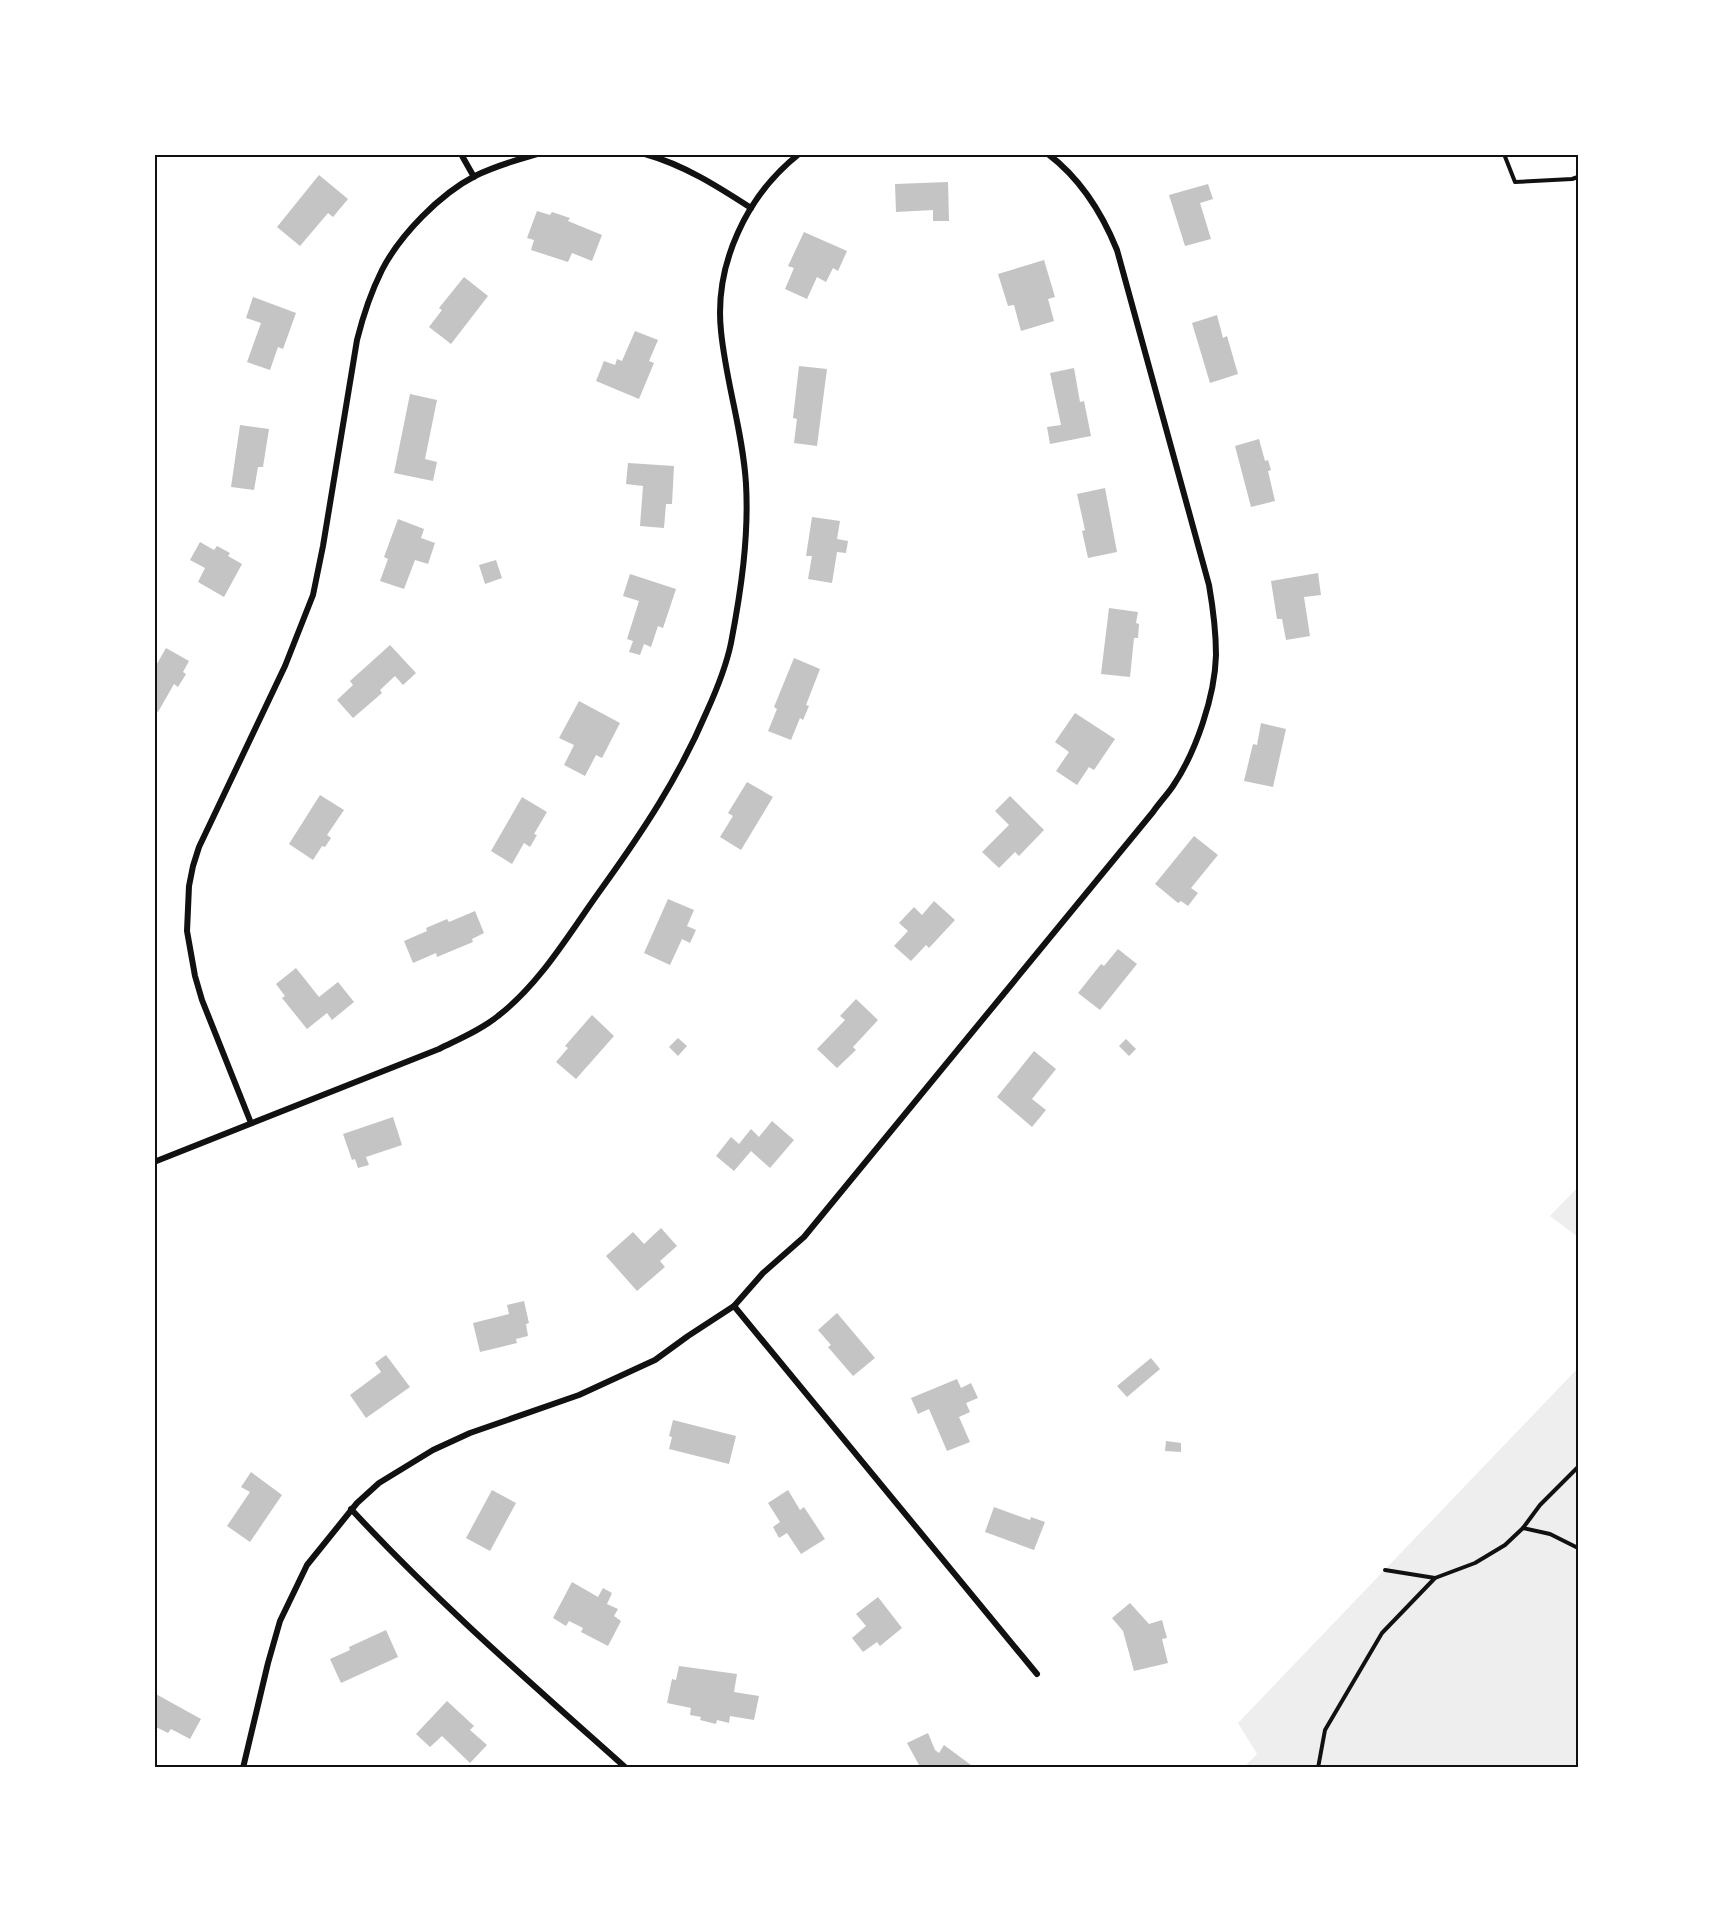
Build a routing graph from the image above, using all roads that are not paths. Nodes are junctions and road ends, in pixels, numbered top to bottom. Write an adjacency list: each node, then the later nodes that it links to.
1 (461, 154): 6 (street)
2 (537, 154): 6 (street)
3 (645, 154): 7 (street)
4 (799, 154): 7 (street)
5 (1048, 154): 10 (street)
6 (474, 177): 8 (street)
7 (751, 208): 8 (street)
8 (251, 1123): 9 (street)
9 (154, 1162)
10 (734, 1306): 11 (street); 12 (street)
11 (351, 1509): 13 (street); 14 (street)
12 (1037, 1674)
13 (243, 1767)
14 (626, 1767)

